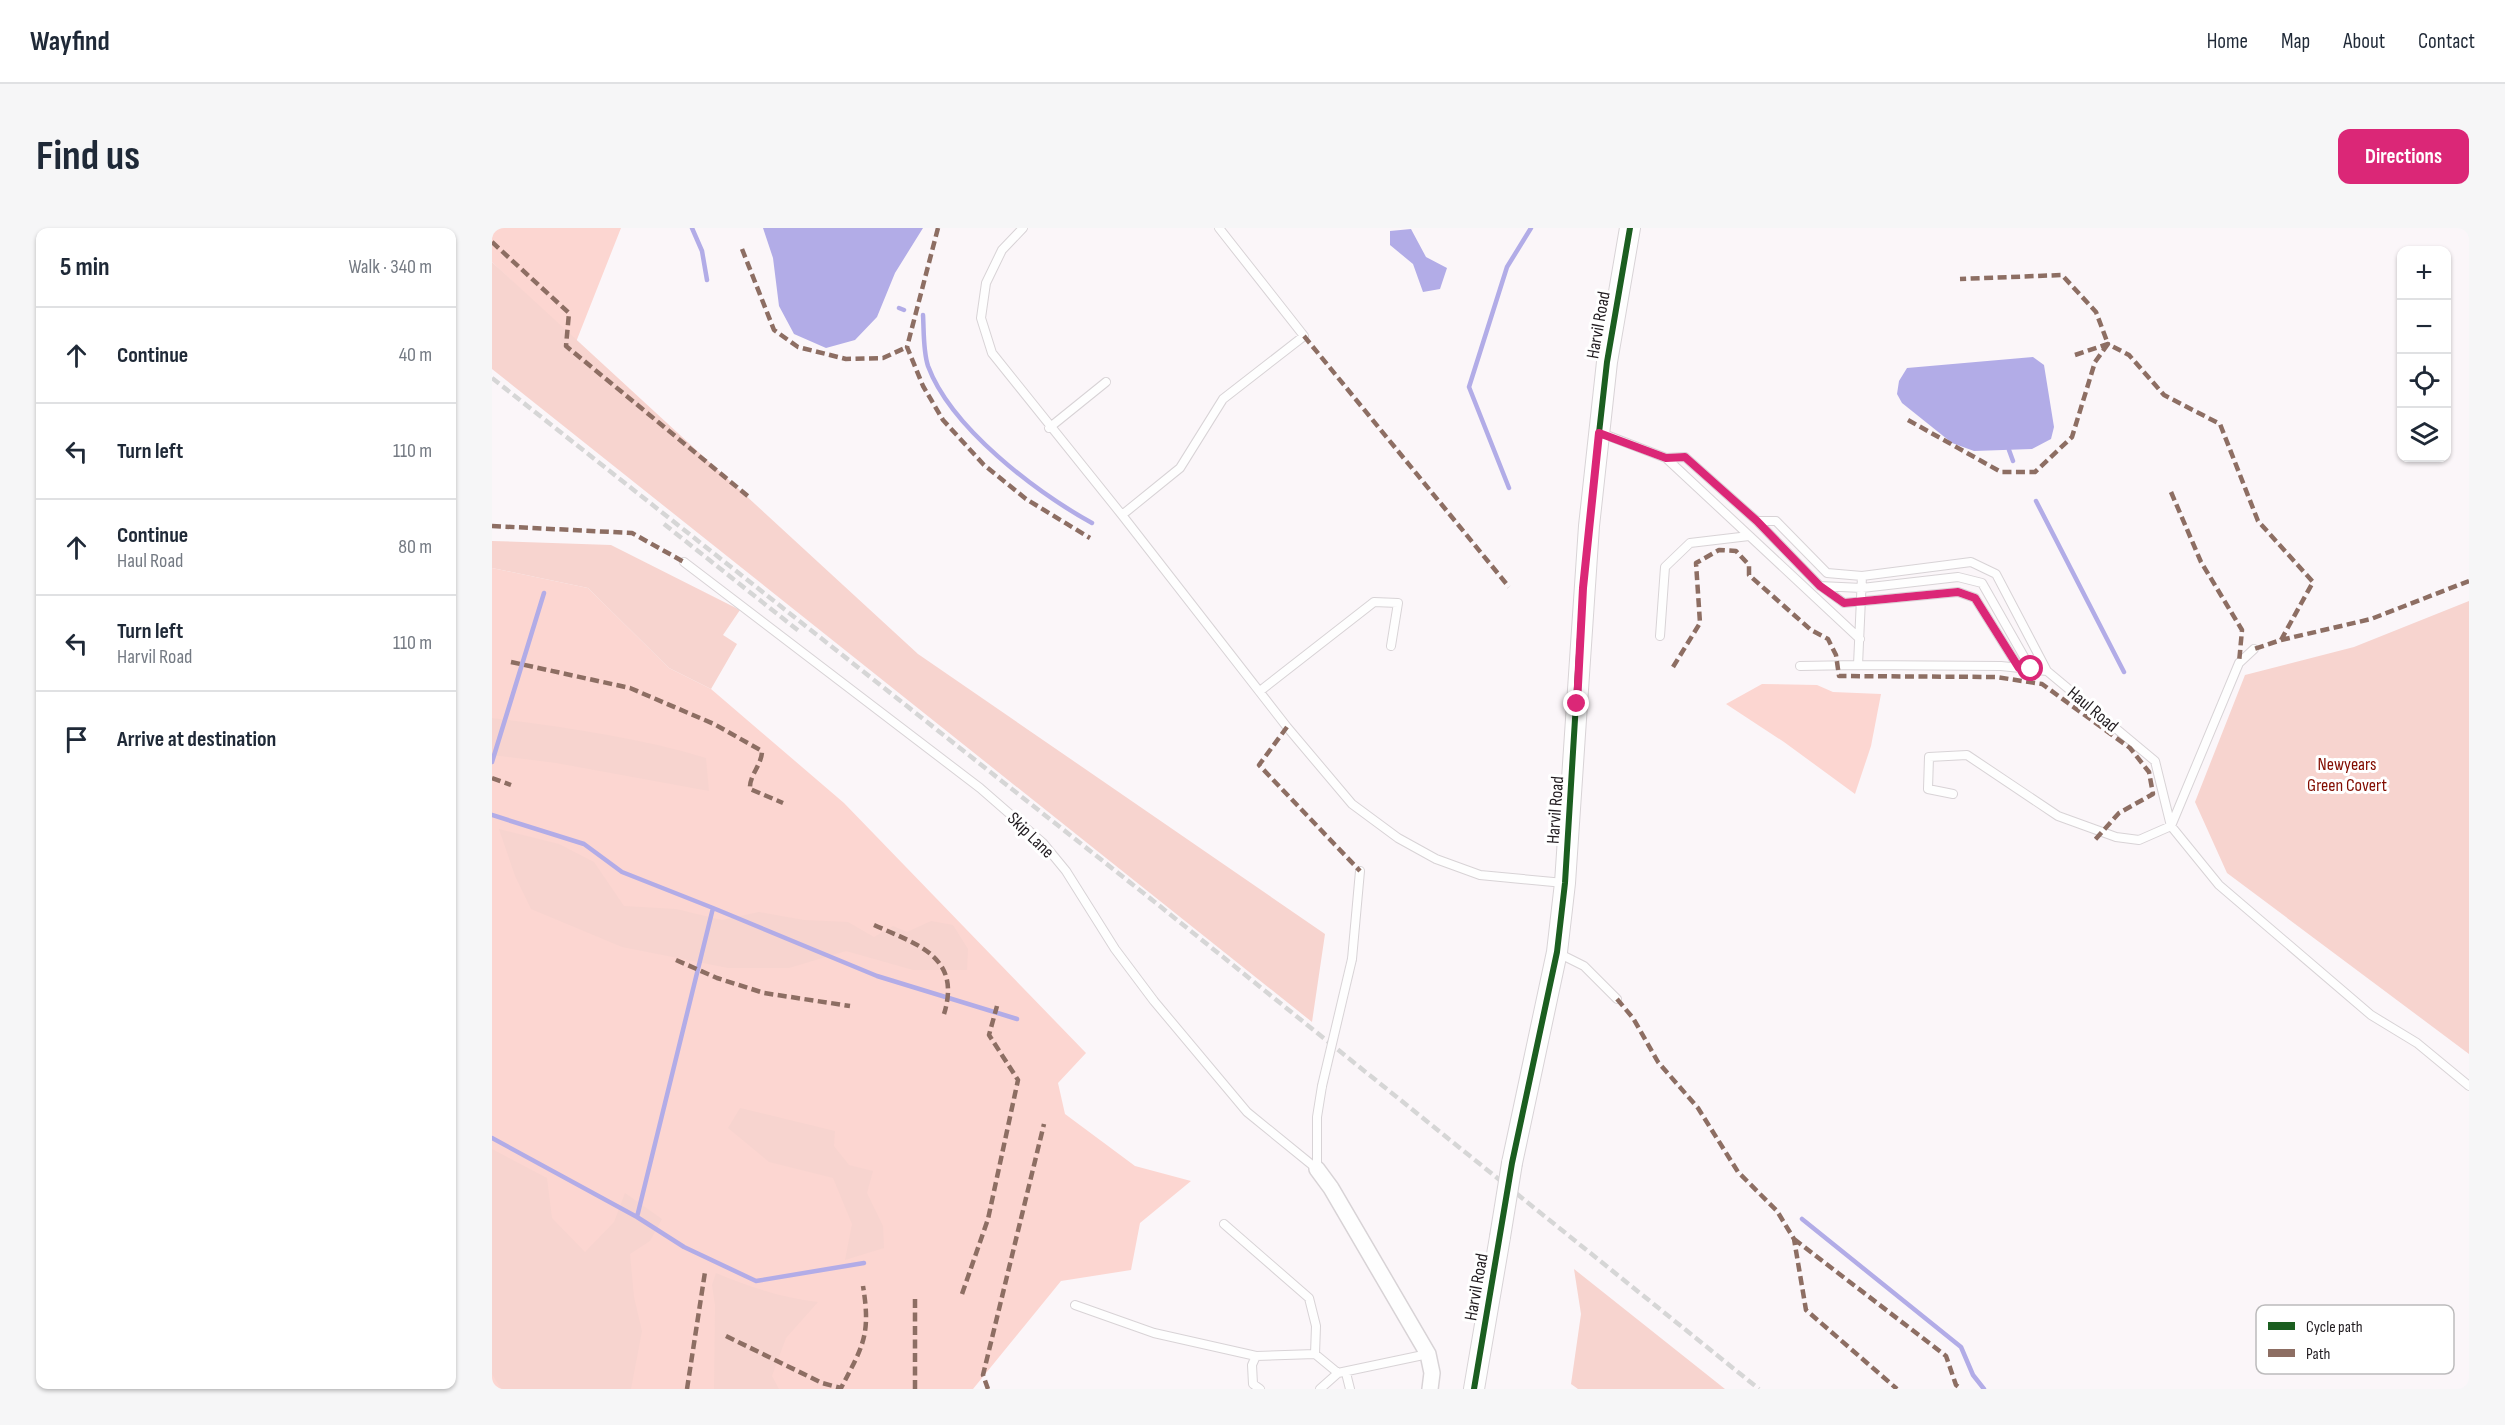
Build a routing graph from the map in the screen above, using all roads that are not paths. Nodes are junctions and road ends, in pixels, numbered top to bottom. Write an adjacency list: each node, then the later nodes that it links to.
1 (1022, 228): 5 (lane)
2 (1219, 228): 8 (lane)
3 (1630, 228): 6 (street, Harvil Road)
4 (1106, 382): 5 (lane)
5 (1049, 428): 8 (lane)
6 (1599, 433): 7 (lane); 29 (street, Harvil Road)
7 (1666, 458): 9 (lane); 10 (lane)
8 (1122, 515): 25 (lane)
9 (1757, 521): 12 (lane); 13 (lane)
10 (1749, 536): 16 (lane); 17 (lane)
11 (684, 562): 33 (lane, Skip Lane)
12 (1862, 576): 14 (lane); 24 (lane)
13 (1820, 586): 14 (lane); 15 (lane)
14 (1862, 588): 15 (lane); 23 (lane)
15 (1863, 604): 17 (lane); 22 (lane)
16 (1660, 636)
17 (1860, 639): 20 (lane)
18 (1391, 646): 25 (lane)
19 (2254, 649): 27 (lane)
20 (1858, 665): 21 (lane); 22 (lane)
21 (1800, 666)
22 (2019, 668): 23 (lane)
23 (2031, 669): 24 (lane)
24 (2047, 671): 27 (lane, Haul Road)
25 (1260, 691): 29 (lane)
26 (1953, 794): 27 (lane)
27 (2171, 825): 32 (lane, Haul Road)
28 (1360, 871): 33 (lane, bridge)
29 (1565, 883): 30 (street, Harvil Road)
30 (1557, 952): 31 (lane); 44 (street, Harvil Road, bridge)
31 (1617, 999)
32 (2469, 1086)
33 (1317, 1169): 37 (street)
34 (1224, 1224): 36 (lane)
35 (1075, 1305): 38 (lane)
36 (1315, 1354): 38 (lane); 39 (lane)
37 (1428, 1354): 39 (lane); 43 (street)
38 (1256, 1356): 40 (lane)
39 (1342, 1373): 41 (lane); 42 (lane)
40 (1260, 1389)
41 (1320, 1389)
42 (1350, 1389)
43 (1430, 1389)
44 (1474, 1389)

